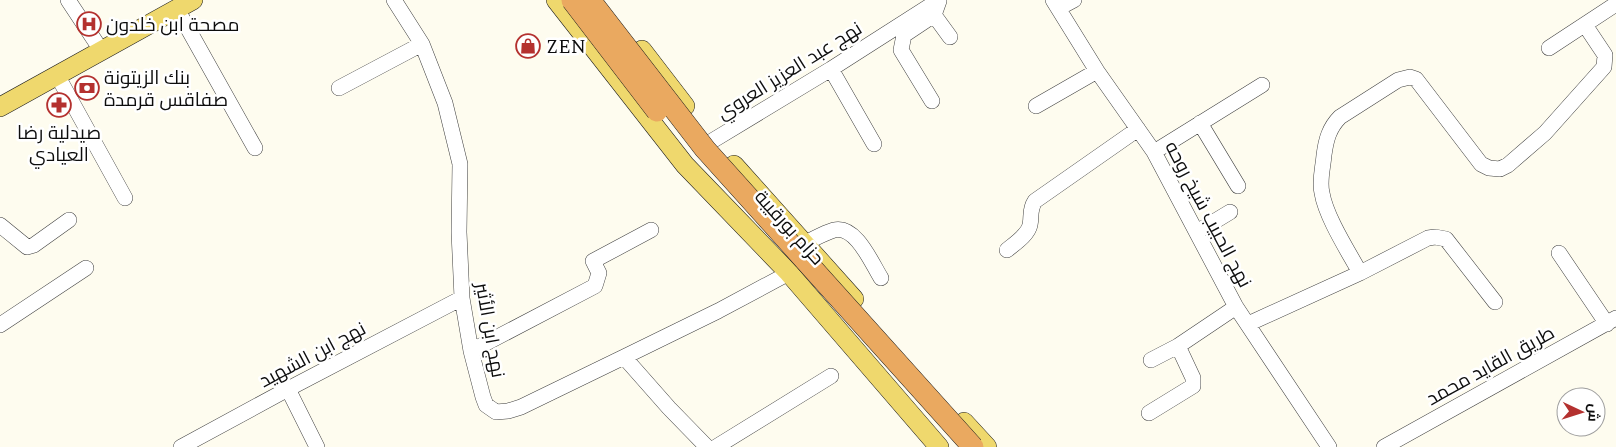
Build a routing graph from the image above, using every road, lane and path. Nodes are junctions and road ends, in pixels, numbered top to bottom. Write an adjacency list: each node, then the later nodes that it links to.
1 (68, 0): 17 (street)
2 (394, 0): 15 (street, نهج ابن الأثير)
3 (556, 0): 24 (main road, حزام بورقيبة)
4 (572, 0): 68 (highway, حزام بورقيبة, bridge)
5 (590, 0): 69 (highway, حزام بورقيبة, bridge)
6 (602, 0): 21 (main road, حزام بورقيبة)
7 (939, 0): 12 (street); 18 (street, نهج عبد العزيز العروي)
8 (1074, 0): 10 (street)
9 (185, 4): 17 (main road); 32 (street)
10 (1056, 4): 19 (street, نهج الحبيب شيخ روحه)
11 (1616, 4): 13 (street)
12 (934, 15): 14 (street); 25 (street)
13 (1585, 25): 16 (street); 46 (street)
14 (950, 37)
15 (422, 44): 23 (street); 48 (street, نهج ابن الأثير)
16 (1549, 48)
17 (101, 50): 20 (main road)
18 (831, 69): 30 (street, نهج عبد العزيز العروي); 31 (street)
19 (1097, 71): 27 (street); 29 (street, نهج الحبيب شيخ روحه)
20 (57, 75): 26 (main road); 35 (street)
21 (663, 77): 24 (main road); 30 (main road, حزام بورقيبة)
22 (1262, 85): 28 (street)
23 (339, 88)
24 (632, 97): 45 (main road, حزام بورقيبة)
25 (932, 101)
26 (1, 106)
27 (1036, 106)
28 (1200, 123): 33 (street); 34 (street)
29 (1138, 128): 33 (street, نهج الحبيب شيخ روحه); 42 (street)
30 (712, 141): 41 (main road, حزام بورقيبة)
31 (874, 144)
32 (256, 148)
33 (1154, 152): 40 (street, نهج الحبيب شيخ روحه)
34 (1238, 186)
35 (126, 198)
36 (1230, 212): 40 (street)
37 (69, 220): 38 (street)
38 (0, 225)
39 (651, 230): 55 (street)
40 (1196, 232): 50 (street, نهج الحبيب شيخ روحه)
41 (805, 243): 47 (street); 56 (main road, حزام بورقيبة)
42 (1007, 250)
43 (1559, 253): 51 (street)
44 (86, 268): 53 (street)
45 (789, 273): 57 (street, نهج ابن الأثير); 59 (main road, حزام بورقيبة)
46 (1360, 273): 49 (street); 52 (street)
47 (881, 278)
48 (462, 298): 55 (street, نهج ابن الأثير); 61 (street, نهج ابن الشهيد)
49 (1495, 302)
50 (1236, 307): 52 (street, نهج الحبيب شيخ روحه); 54 (street)
51 (1611, 321): 72 (street, طريق القايد محمد)
52 (1248, 324): 71 (street, نهج الحبيب شيخ روحه)
53 (0, 325)
54 (1178, 346): 58 (street); 62 (street)
55 (471, 351): 57 (street, نهج ابن الأثير)
56 (901, 352): 59 (main road); 70 (main road, حزام بورقيبة)
57 (624, 357): 65 (street)
58 (1151, 360)
59 (875, 374): 67 (main road, حزام بورقيبة)
60 (831, 376): 66 (street)
61 (288, 389): 63 (street, نهج ابن الشهيد); 64 (street)
62 (1149, 413)
63 (181, 447)
64 (317, 447)
65 (707, 447)
66 (716, 447)
67 (939, 447)
68 (954, 447)
69 (973, 447)
70 (987, 447)
71 (1329, 447)
72 (1384, 447)

